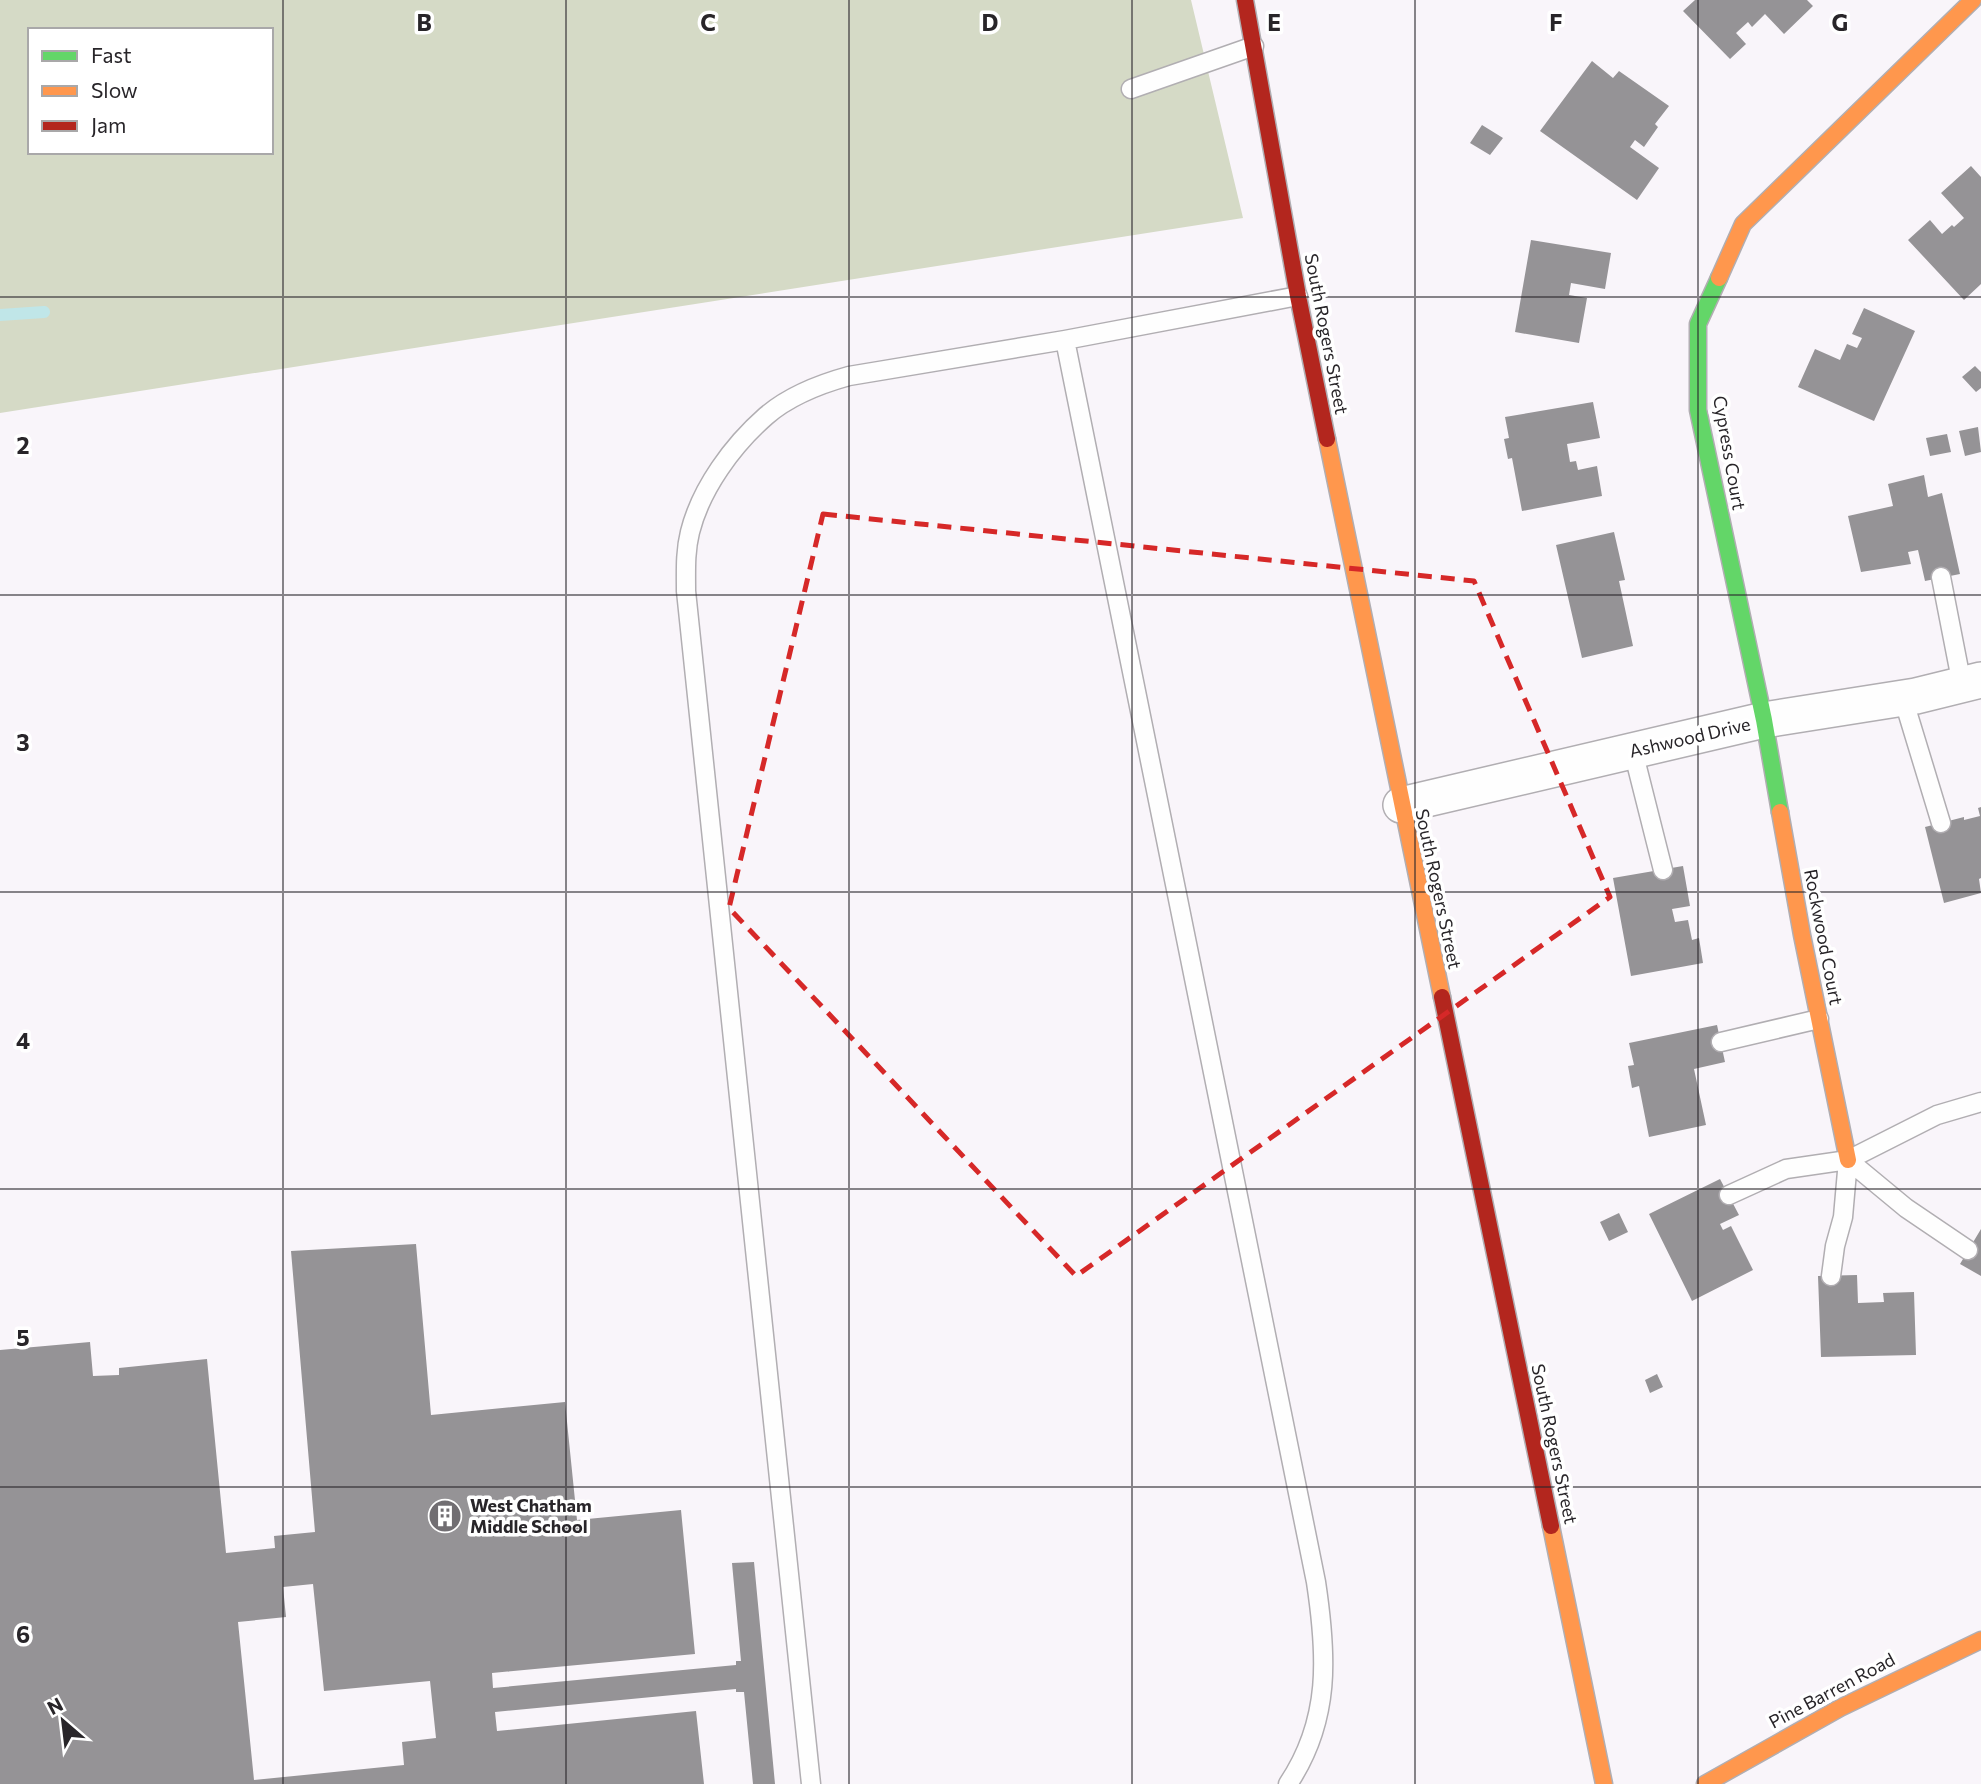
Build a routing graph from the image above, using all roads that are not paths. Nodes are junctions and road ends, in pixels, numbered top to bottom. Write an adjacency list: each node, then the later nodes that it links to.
1 (1245, 0): 3 (street, South Rogers Street)
2 (1973, 0): 10 (street, Cypress Court)
3 (1254, 46): 4 (lane); 5 (street, South Rogers Street)
4 (1131, 89)
5 (1298, 296): 6 (lane); 12 (street, South Rogers Street)
6 (1065, 340): 23 (lane); 24 (lane)
7 (1941, 577): 8 (lane)
8 (1972, 683): 9 (street, Ashwood Drive)
9 (1903, 698): 10 (street, Ashwood Drive); 13 (lane)
10 (1765, 720): 11 (street, Ashwood Drive); 15 (street, Rockwood Court)
11 (1633, 751): 12 (street, Ashwood Drive); 14 (lane)
12 (1401, 805): 25 (street, South Rogers Street)
13 (1941, 823)
14 (1663, 870)
15 (1819, 1019): 16 (lane); 18 (street, Rockwood Court)
16 (1721, 1042)
17 (1981, 1102): 18 (lane)
18 (1848, 1160): 19 (lane); 20 (lane); 21 (lane)
19 (1728, 1195)
20 (1968, 1250)
21 (1831, 1276)
22 (1981, 1640): 26 (street, Pine Barren Road)
23 (811, 1784)
24 (1288, 1784)
25 (1604, 1784)
26 (1705, 1784)

